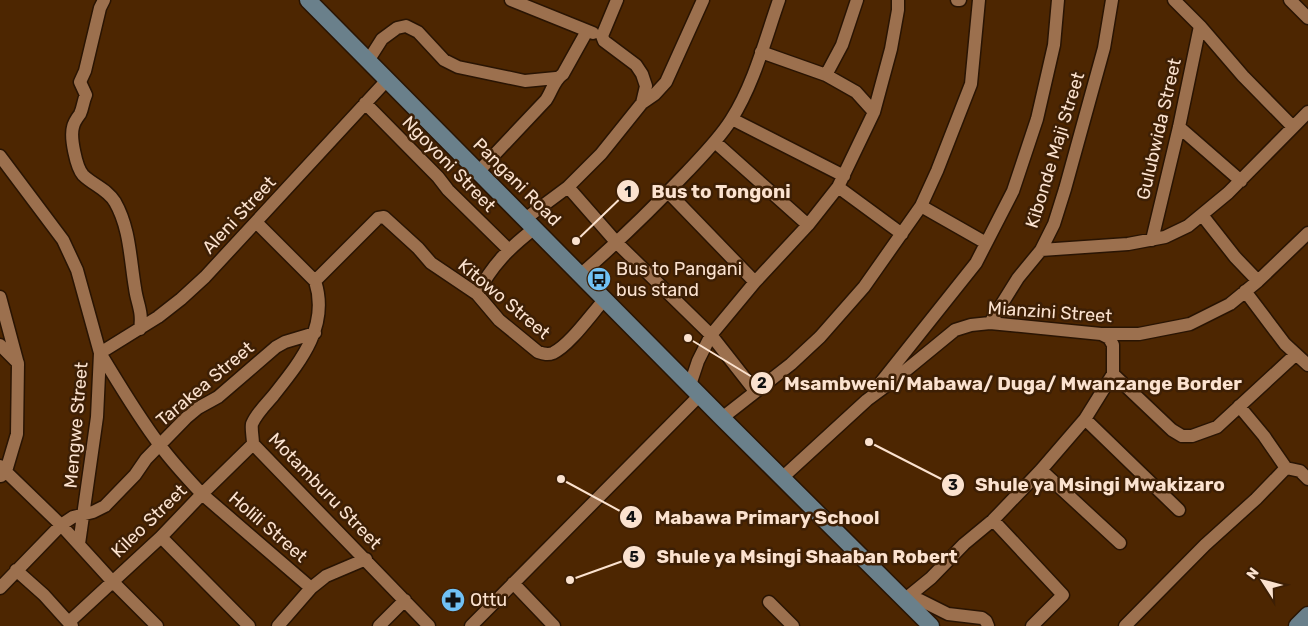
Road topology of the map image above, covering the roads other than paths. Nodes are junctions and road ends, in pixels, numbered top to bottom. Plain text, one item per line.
1 (104, 0) edge
2 (308, 0) edge
3 (511, 0) edge
4 (617, 0) edge
5 (703, 0) edge
6 (779, 0) edge
7 (858, 0) edge
8 (898, 0) edge
9 (979, 0) edge
10 (1058, 0) edge
11 (1112, 0) edge
12 (1174, 0) edge
13 (1290, 0) edge
14 (1308, 18) edge
15 (1200, 26) junction
16 (587, 31) junction
17 (602, 36) junction
18 (761, 52) junction
19 (368, 61) junction
20 (826, 75) junction
21 (556, 78) junction
22 (387, 80) junction
23 (642, 103) junction
24 (365, 104) junction
25 (874, 112) junction
26 (1308, 112) edge
27 (732, 119) junction
28 (1179, 127) junction
29 (1293, 127) junction
30 (715, 142) junction
31 (0, 156) edge
32 (4, 170) edge
33 (478, 172) junction
34 (1241, 181) junction
35 (841, 182) junction
36 (568, 187) junction
37 (668, 192) junction
38 (921, 206) junction
39 (1202, 214) junction
40 (256, 222) junction
41 (530, 224) junction
42 (808, 225) junction
43 (902, 234) junction
44 (1308, 234) edge
45 (1152, 240) junction
46 (616, 243) junction
47 (986, 243) junction
48 (508, 249) junction
49 (1041, 250) junction
50 (580, 275) junction
51 (1258, 280) junction
52 (316, 282) junction
53 (755, 282) junction
54 (1246, 291) junction
55 (476, 294) junction
56 (0, 297) edge
57 (605, 299) junction
58 (990, 323) junction
59 (140, 329) junction
60 (314, 333) junction
61 (1101, 334) junction
62 (711, 335) junction
63 (0, 345) edge
64 (100, 353) junction
65 (1295, 355) junction
66 (18, 364) junction
67 (1308, 365) edge
68 (1113, 374) junction
69 (695, 390) junction
70 (755, 391) junction
71 (867, 400) junction
72 (1239, 406) junction
73 (722, 418) junction
74 (1085, 418) junction
75 (253, 444) junction
76 (159, 445) junction
77 (1286, 468) junction
78 (1042, 470) junction
79 (2, 471) edge
80 (783, 477) junction
81 (1308, 479) edge
82 (202, 494) junction
83 (1178, 510) dead end
84 (84, 515) junction
85 (993, 520) junction
86 (61, 525) junction
87 (162, 537) junction
88 (1120, 543) dead end
89 (80, 544) junction
90 (366, 559) junction
91 (16, 570) junction
92 (112, 581) junction
93 (513, 584) junction
94 (0, 588) edge
95 (311, 588) junction
96 (405, 600) junction
97 (904, 600) junction
98 (770, 602) dead end
99 (1308, 615) edge
100 (70, 624) edge
101 (157, 626) edge
102 (249, 626) edge
103 (278, 626) edge
104 (379, 626) edge
105 (429, 626) edge
106 (471, 626) edge
107 (554, 626) edge
108 (793, 626) edge
109 (931, 626) edge
110 (988, 626) edge
111 (1032, 626) edge
112 (1124, 626) edge
113 (1297, 626) edge

1 - 59 street
2 - 19 main road, Pangani Road
3 - 16 street
4 - 17 street
5 - 23 street
6 - 18 street
7 - 20 street
8 - 25 street
9 - 38 street
10 - 47 street
11 - 49 street, Kibonde Maji Street
12 - 15 street
13 - 14 street
15 - 28 street, Gulubwida Street
15 - 29 street
16 - 17 street
16 - 21 street
17 - 23 street
18 - 20 street
18 - 27 street
19 - 21 street
19 - 22 main road, Pangani Road
20 - 25 street
21 - 33 street
22 - 24 street, Aleni Street
22 - 33 main road, Pangani Road
23 - 36 street
24 - 40 street, Aleni Street
24 - 48 street, Ngoyoni Street
25 - 35 street
26 - 29 street
27 - 30 street
27 - 35 street
28 - 34 street
28 - 45 street, Gulubwida Street
29 - 34 street
30 - 37 street
30 - 42 street
31 - 32 street, Mengwe Street
32 - 64 street, Mengwe Street
33 - 41 main road, Pangani Road
34 - 39 street
35 - 42 street
35 - 43 street
36 - 41 street
36 - 46 street
37 - 46 street
37 - 53 street
38 - 43 street
38 - 47 street
39 - 45 street
39 - 51 street
40 - 52 street
40 - 59 street, Aleni Street
41 - 48 street
41 - 50 main road, Pangani Road
42 - 53 street
43 - 70 street
44 - 51 street, Mianzini Street
45 - 49 street
46 - 50 street
46 - 62 street
47 - 71 street
48 - 55 street
49 - 58 street, Kibonde Maji Street
50 - 57 main road, Pangani Road
51 - 54 street, Mianzini Street
52 - 55 street, Kitowo Street
52 - 60 street, Motamburu Street
53 - 62 street
54 - 61 street, Mianzini Street
54 - 65 street
55 - 57 street, Kitowo Street
56 - 66 street
57 - 69 main road, Pangani Road
58 - 61 street, Mianzini Street
58 - 71 street, Mianzini Street
59 - 64 street, Aleni Street
60 - 75 street, Motamburu Street
60 - 76 street, Tarakea Street
61 - 68 street
62 - 69 street
62 - 70 street
63 - 66 street
64 - 76 street, Holili Street
64 - 84 street, Mengwe Street
65 - 67 street
65 - 72 street
66 - 79 street
68 - 72 street
68 - 74 street
69 - 73 main road, Pangani Road
69 - 93 street
70 - 73 street
71 - 80 street, Mianzini Street
72 - 77 street
73 - 80 main road, Pangani Road
74 - 78 street
74 - 83 street
75 - 82 street, Kileo Street
75 - 90 street, Motamburu Street
76 - 82 street, Holili Street
76 - 84 street, Tarakea Street
77 - 81 street
77 - 112 street
78 - 85 street
78 - 88 street
79 - 86 street
80 - 97 main road, Pangani Road
82 - 87 street, Kileo Street
82 - 95 street, Holili Street
84 - 86 street, Tarakea Street
84 - 89 street, Mengwe Street
85 - 97 street
85 - 111 street
86 - 89 street
86 - 91 street
87 - 92 street, Kileo Street
87 - 102 street
89 - 92 street
90 - 95 street
90 - 96 street, Motamburu Street
91 - 94 street
91 - 100 street
92 - 100 street, Kileo Street
92 - 101 street
93 - 106 street
93 - 107 street
95 - 103 street
96 - 104 street
96 - 105 street, Motamburu Street
97 - 109 main road, Pangani Road
97 - 110 street
98 - 108 street
99 - 113 main road

